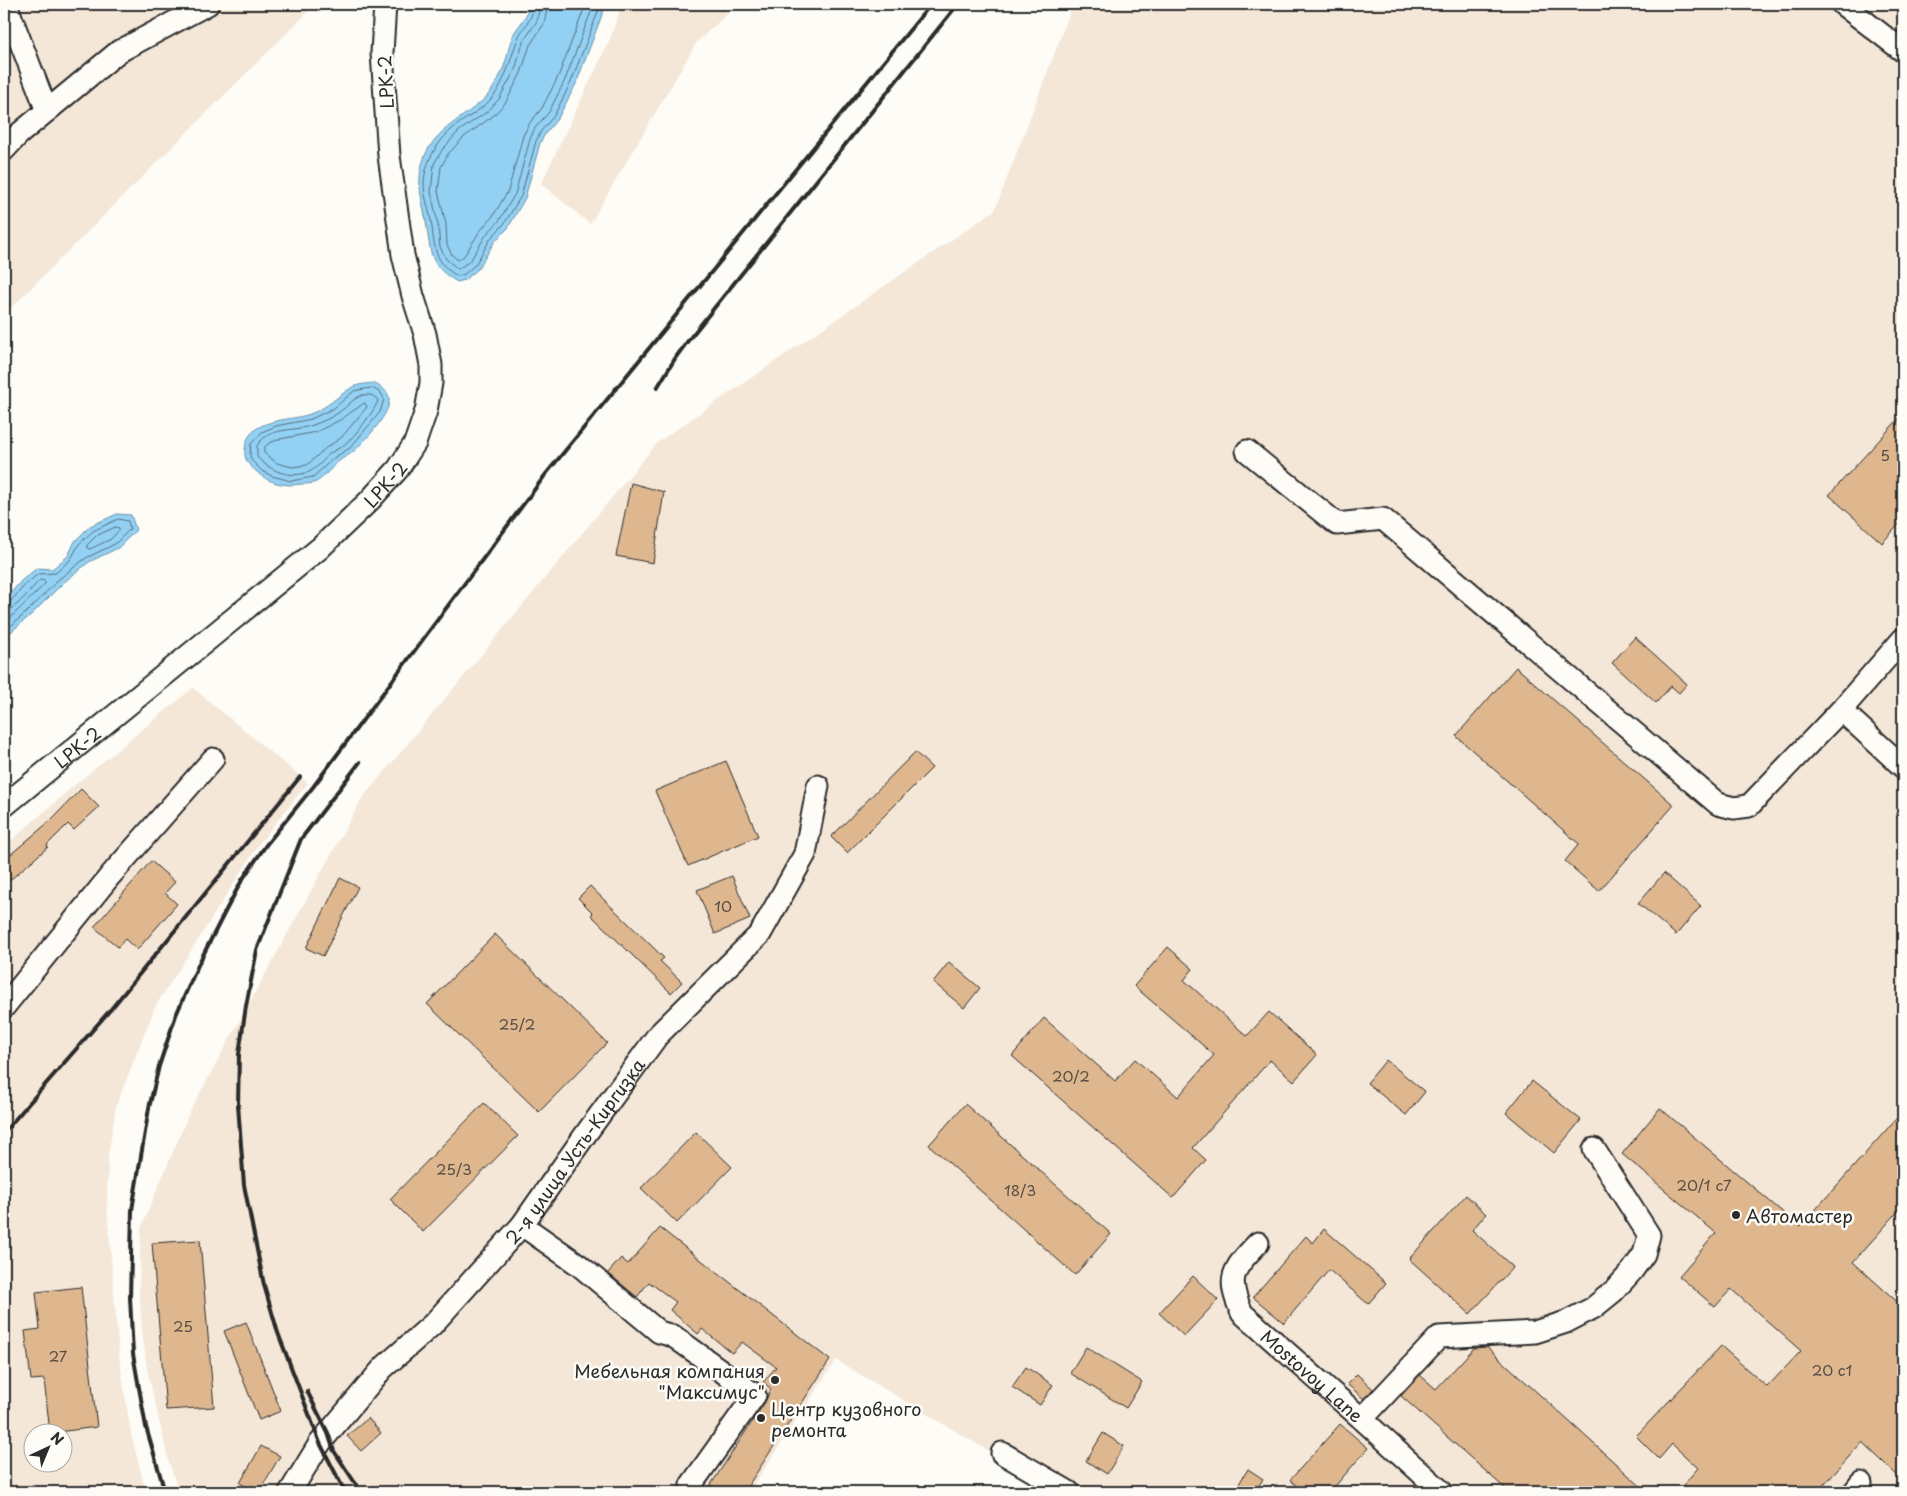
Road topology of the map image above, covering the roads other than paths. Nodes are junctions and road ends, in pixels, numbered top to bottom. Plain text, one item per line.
1 (6, 4) edge
2 (208, 4) edge
3 (385, 4) edge
4 (1842, 4) edge
5 (1903, 51) edge
6 (46, 111) junction
7 (4, 150) edge
8 (1247, 451) dead end
9 (1903, 639) edge
10 (1841, 710) junction
11 (213, 759) dead end
12 (1903, 767) edge
13 (818, 786) dead end
14 (4, 806) edge
15 (4, 1007) edge
16 (1594, 1149) dead end
17 (522, 1226) junction
18 (1258, 1243) dead end
19 (1362, 1419) junction
20 (1002, 1453) dead end
21 (691, 1484) dead end
22 (290, 1492) edge
23 (1069, 1492) edge
24 (1442, 1492) edge

1 - 6 street
2 - 6 street
3 - 14 street, LPK-2
4 - 5 street
6 - 7 street
8 - 10 street
9 - 10 street
10 - 12 street
11 - 15 street
13 - 17 street, 2-я улица Усть-Киргизка
16 - 19 street
17 - 21 street
17 - 22 street, 2-я улица Усть-Киргизка
18 - 19 street, Mostovoy Lane
19 - 24 street, Mostovoy Lane
20 - 23 street

